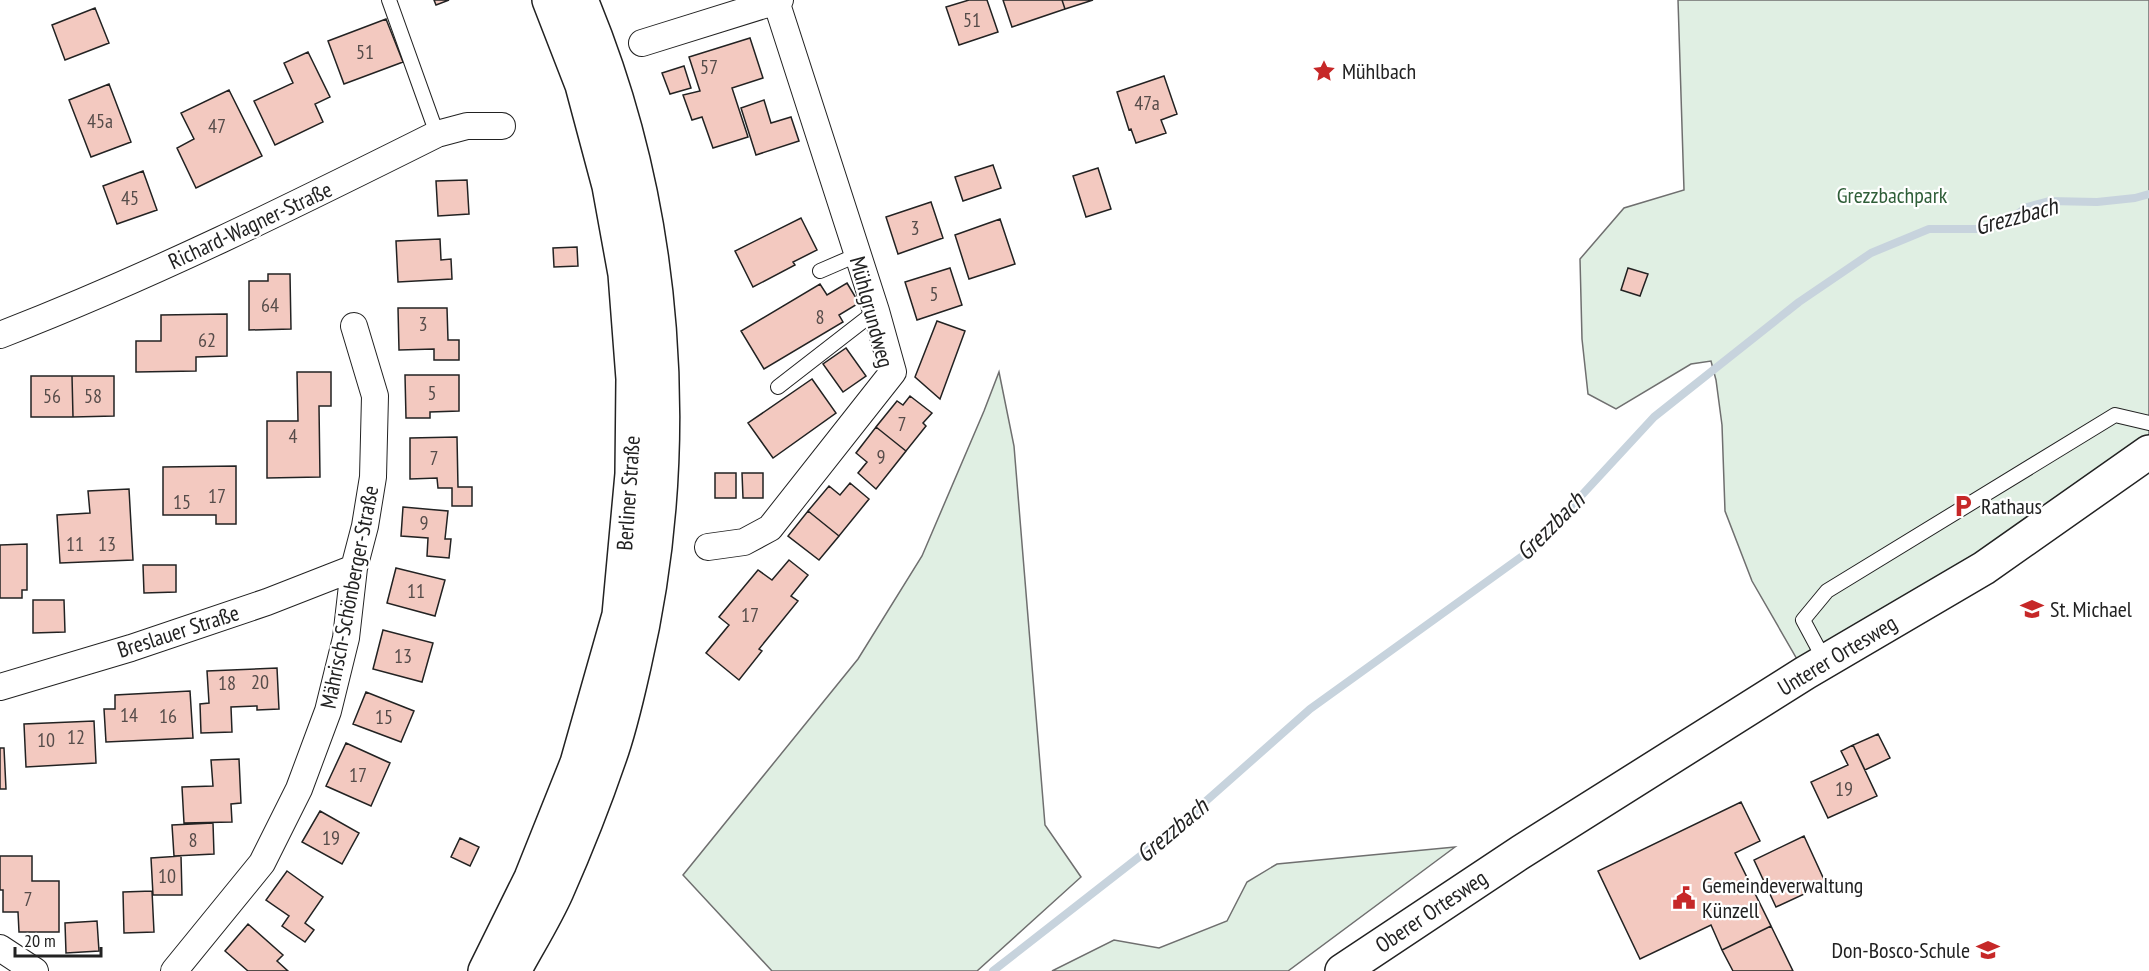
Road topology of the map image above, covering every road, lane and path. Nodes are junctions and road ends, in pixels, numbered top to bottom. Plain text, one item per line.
1 (389, 0) edge
2 (549, 0) edge
3 (581, 0) edge
4 (778, 1) edge
5 (642, 43) dead end
6 (502, 126) dead end
7 (437, 134) junction
8 (857, 255) junction
9 (820, 271) dead end
10 (876, 311) junction
11 (354, 326) dead end
12 (0, 335) edge
13 (778, 387) dead end
14 (2149, 423) edge
15 (2149, 452) edge
16 (708, 547) dead end
17 (354, 568) junction
18 (1824, 662) junction
19 (0, 687) edge
20 (1521, 852) joint
21 (0, 948) edge
22 (35, 971) edge
23 (174, 971) edge
24 (485, 971) edge
25 (514, 971) edge
26 (1342, 971) edge

1 - 7 lane
2 - 24 main road, Berliner Straße
3 - 25 main road, Berliner Straße
4 - 5 street
4 - 8 street, Mühlgrundweg
6 - 7 street, Richard-Wagner-Straße
7 - 12 street, Richard-Wagner-Straße
8 - 9 lane
8 - 10 street, Mühlgrundweg
10 - 13 lane
10 - 16 street, Mühlgrundweg
11 - 17 street, Mährisch-Schönberger-Straße
14 - 18 lane
15 - 18 main road, Unterer Ortesweg
17 - 19 street, Breslauer Straße
17 - 23 street, Mährisch-Schönberger-Straße
18 - 20 main road, Unterer Ortesweg
20 - 26 main road, Oberer Ortesweg
21 - 22 street

